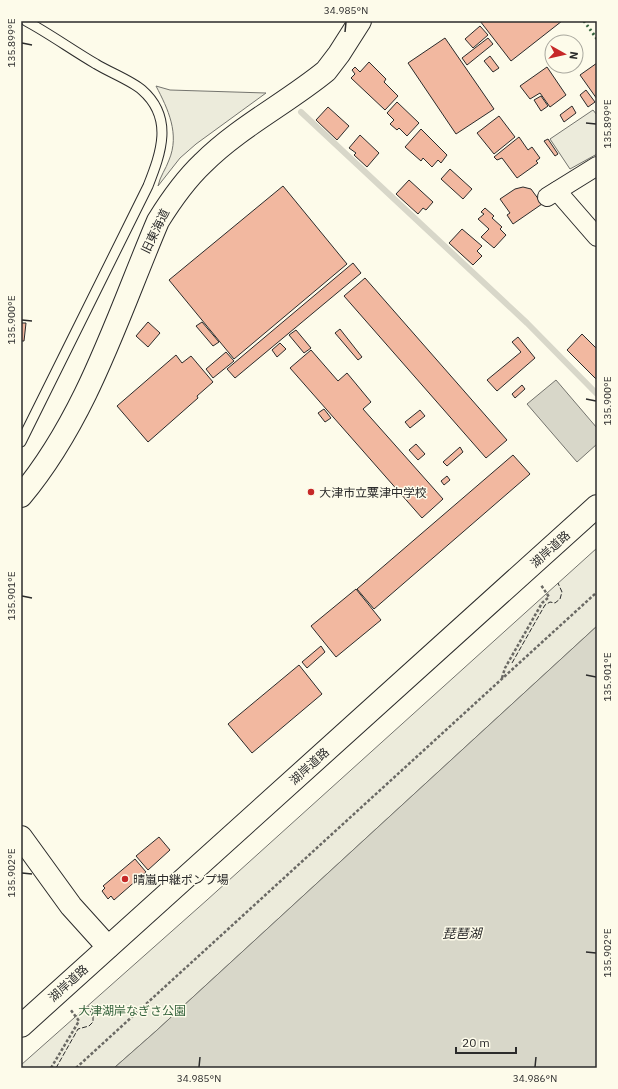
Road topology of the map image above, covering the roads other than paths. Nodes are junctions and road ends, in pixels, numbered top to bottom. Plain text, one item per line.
1 (26, 21) edge
2 (360, 21) edge
3 (597, 166) edge
4 (597, 237) edge
5 (21, 442) edge
6 (21, 496) edge
7 (597, 506) edge
8 (21, 837) edge
9 (108, 947) junction
10 (21, 1026) edge

1 - 5 lane
2 - 6 main road, 旧東海道
3 - 4 street
7 - 9 main road, 湖岸道路
8 - 9 main road
9 - 10 main road, 湖岸道路

